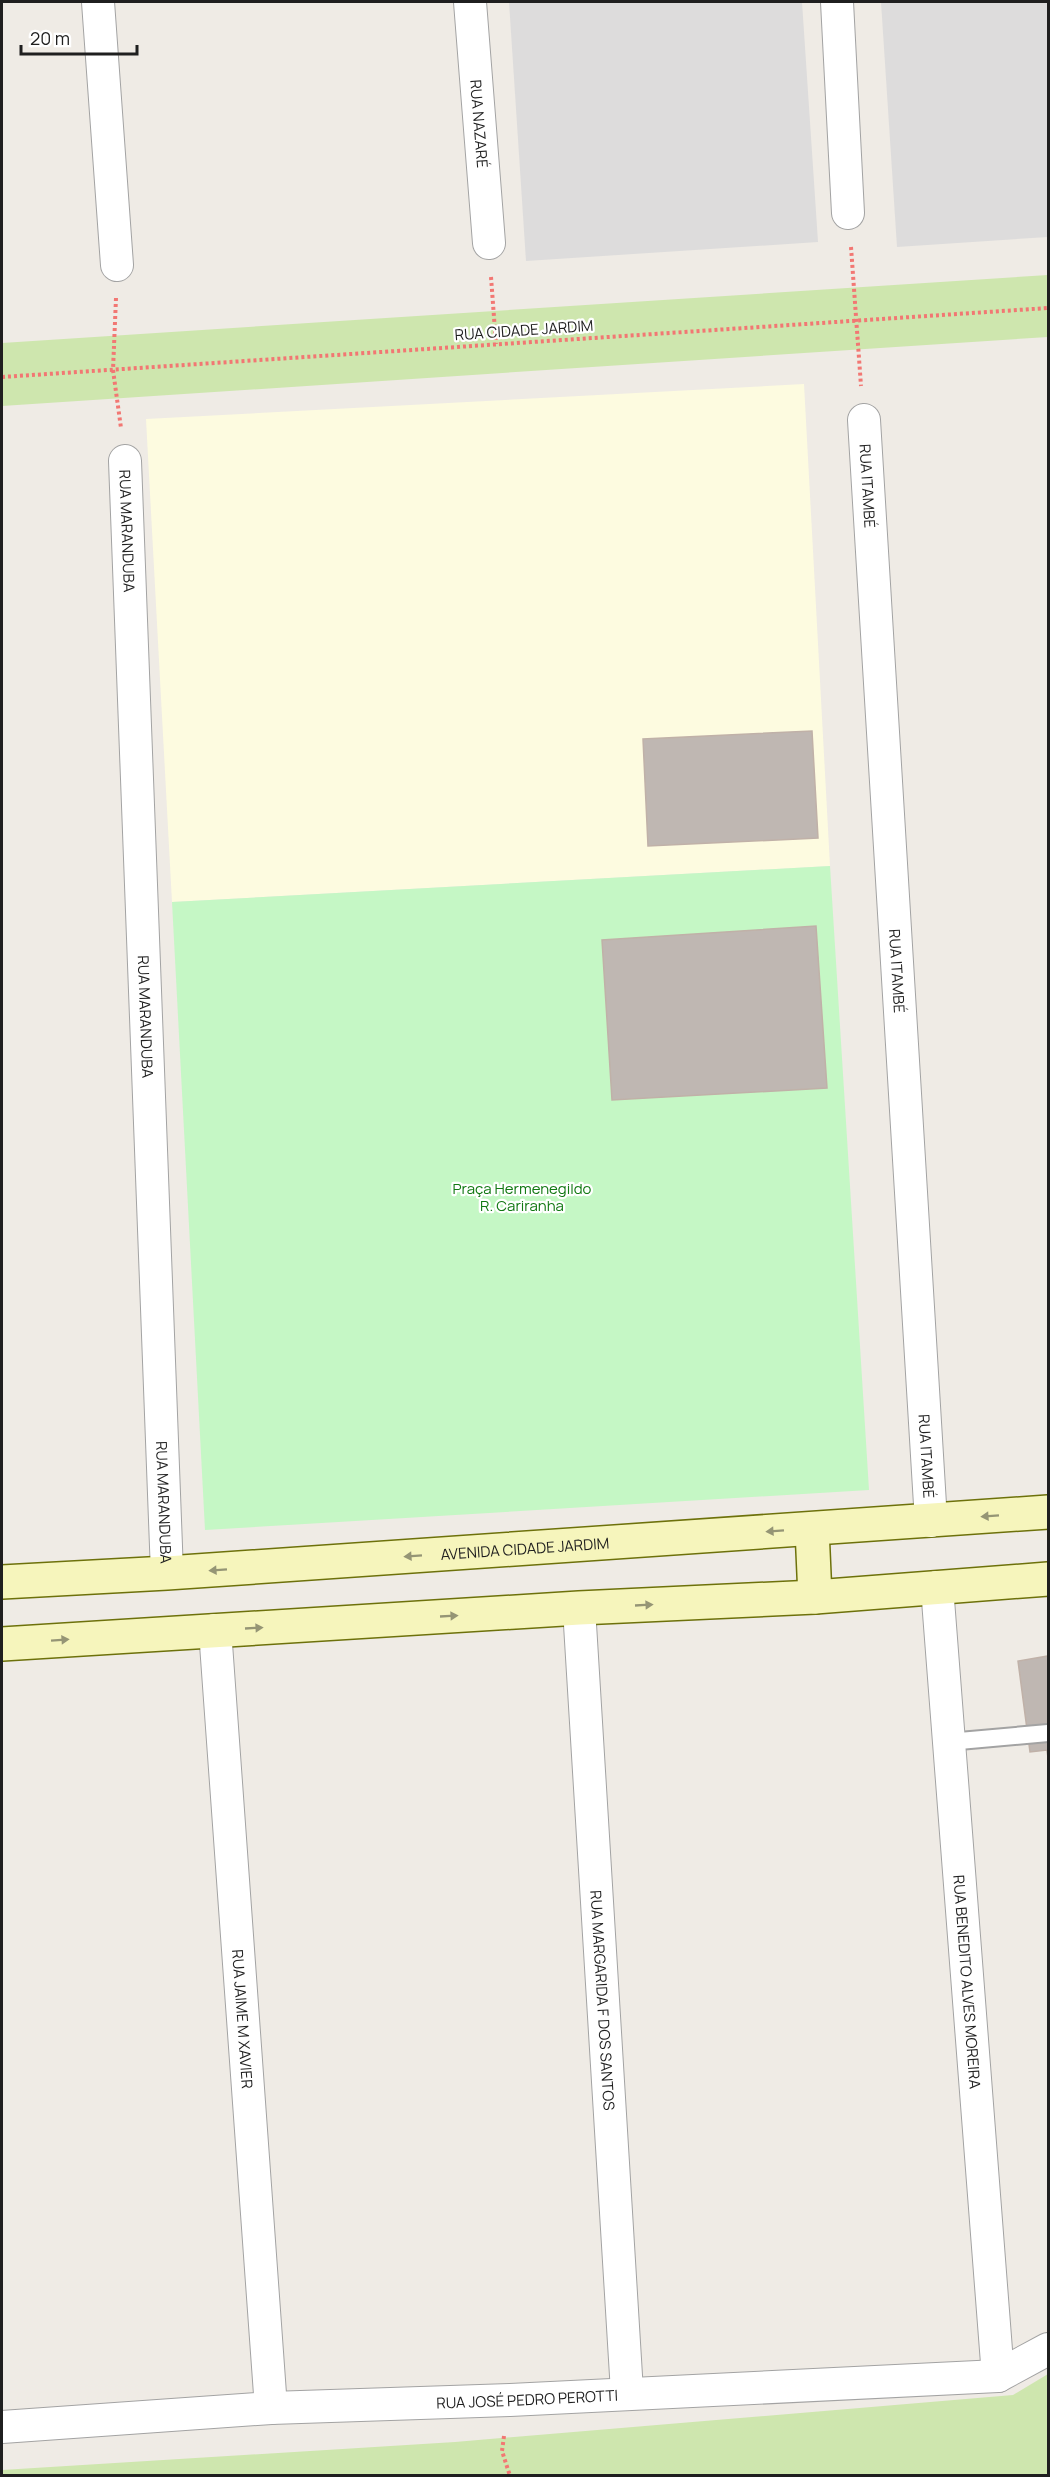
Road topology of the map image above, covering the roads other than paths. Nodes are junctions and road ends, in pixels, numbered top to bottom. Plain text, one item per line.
1 (98, 2) edge
2 (470, 2) edge
3 (837, 2) edge
4 (848, 213) road end
5 (489, 243) road end
6 (117, 265) road end
7 (864, 420) road end
8 (125, 461) road end
9 (1048, 1512) edge
10 (931, 1521) junction
11 (812, 1529) junction
12 (167, 1573) junction
13 (1048, 1579) edge
14 (2, 1582) edge
15 (937, 1587) junction
16 (815, 1597) junction
17 (579, 1608) junction
18 (215, 1630) junction
19 (2, 1644) edge
20 (1048, 1733) edge
21 (948, 1742) junction
22 (1048, 2349) edge
23 (998, 2376) junction
24 (627, 2392) junction
25 (271, 2408) junction
26 (2, 2427) edge

1 - 6 street
2 - 5 street, RUA NAZARÉ
3 - 4 street
7 - 10 street, RUA ITAMBÉ
8 - 12 street, RUA MARANDUBA
9 -> 10 main road, AVENIDA CIDADE JARDIM
10 - 11 main road, AVENIDA CIDADE JARDIM
11 -> 12 main road, AVENIDA CIDADE JARDIM
11 - 16 main road
12 - 14 main road, AVENIDA CIDADE JARDIM
13 - 15 main road
15 - 16 main road
15 - 21 street, RUA BENEDITO ALVES MOREIRA
17 -> 16 main road
18 -> 17 main road
17 - 24 street, RUA MARGARIDA F DOS SANTOS
19 -> 18 main road
18 - 25 street, RUA JAIME M XAVIER
20 - 21 lane
21 - 23 street, RUA BENEDITO ALVES MOREIRA
22 - 23 street, RUA JOSÉ PEDRO PEROTTI
23 - 24 street, RUA JOSÉ PEDRO PEROTTI
24 - 25 street, RUA JOSÉ PEDRO PEROTTI
25 - 26 street, RUA JOSÉ PEDRO PEROTTI

